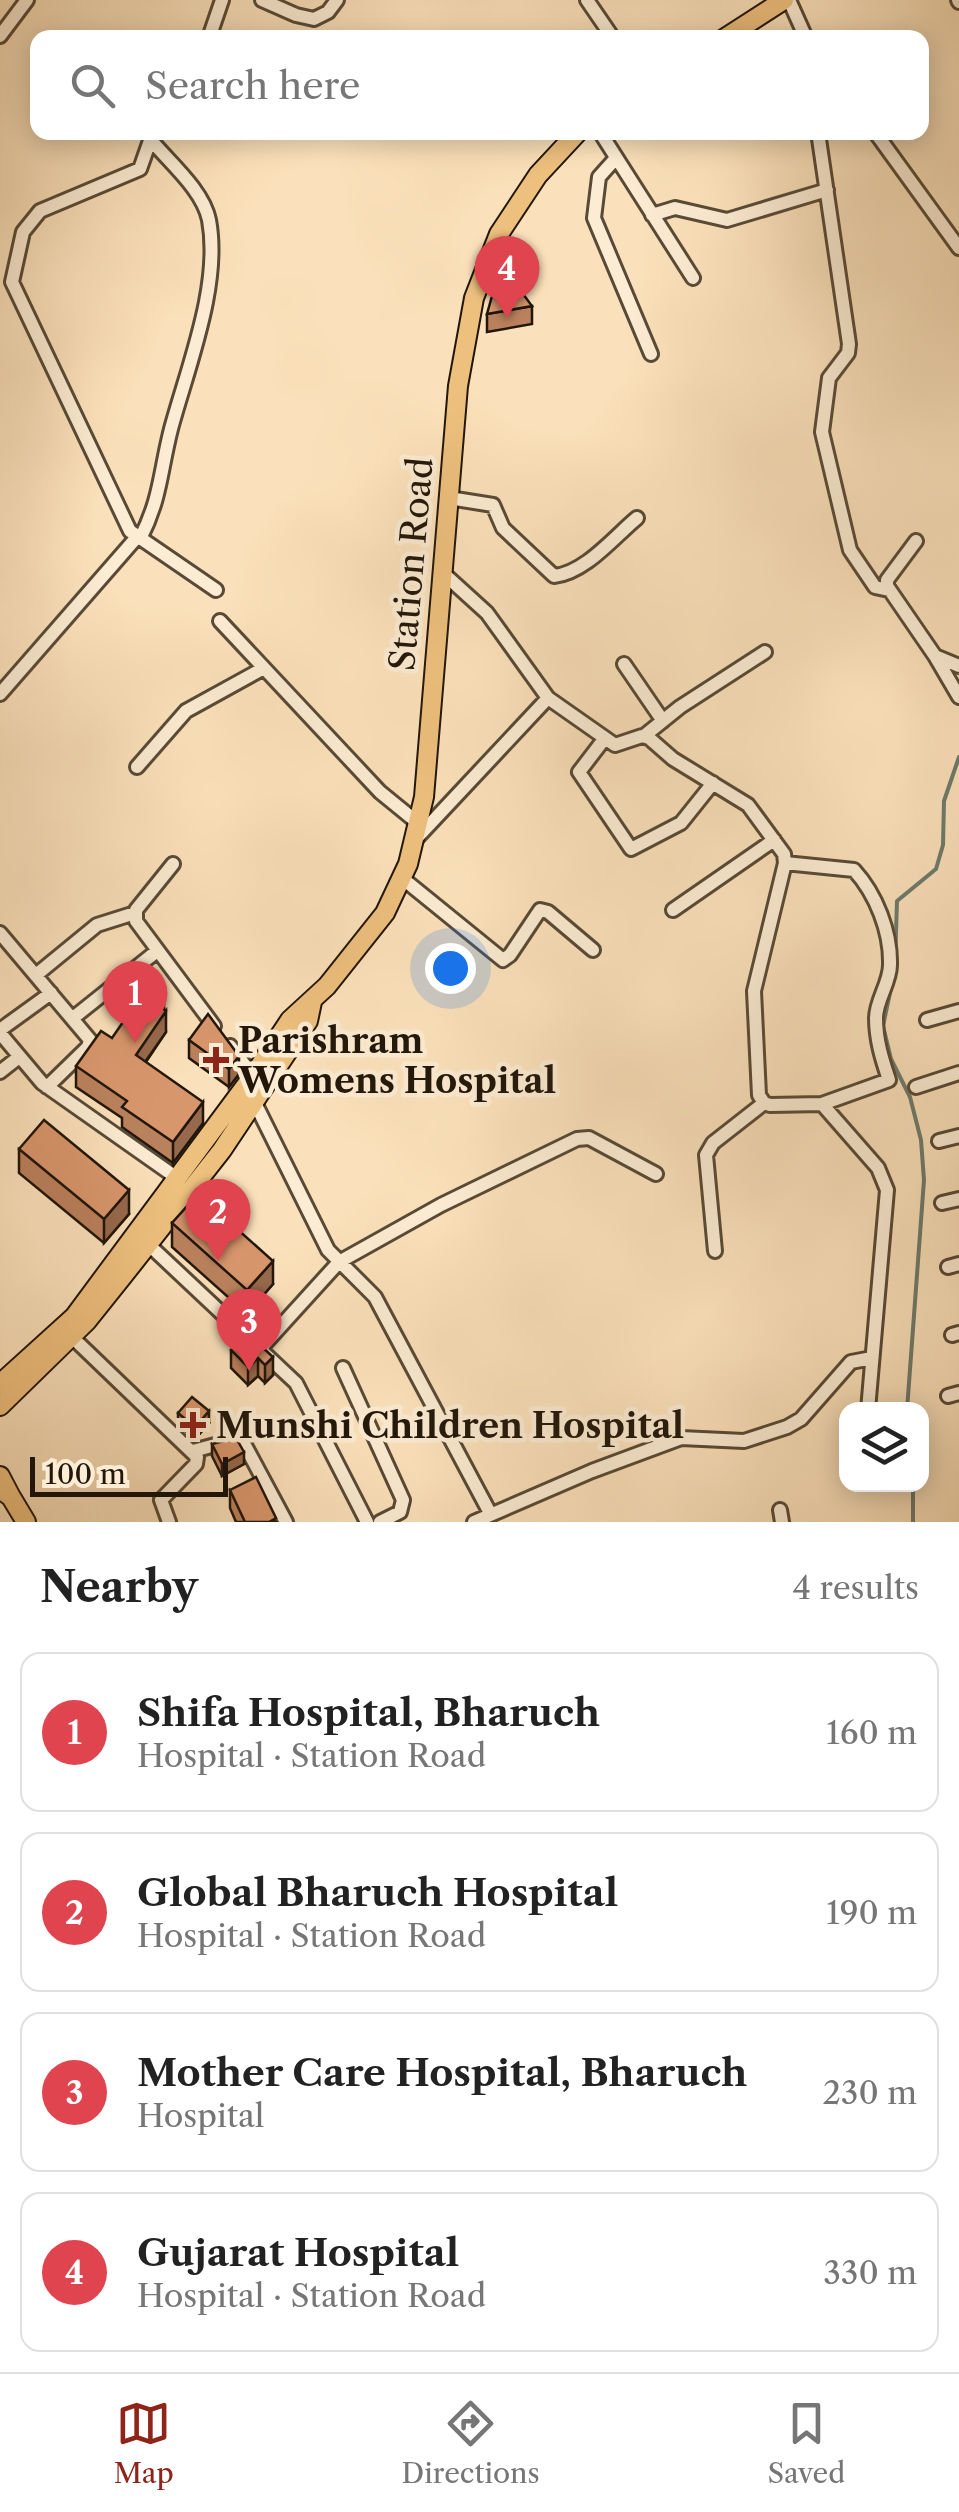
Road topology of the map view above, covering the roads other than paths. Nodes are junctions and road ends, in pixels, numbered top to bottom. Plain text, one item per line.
1 (27, 0) edge
2 (222, 0) edge
3 (262, 0) edge
4 (337, 0) edge
5 (587, 0) edge
6 (786, 0) edge
7 (213, 30) edge
8 (607, 30) edge
9 (737, 30) edge
10 (802, 30) edge
11 (0, 36) edge
12 (151, 140) edge
13 (155, 140) edge
14 (571, 140) edge
15 (605, 140) edge
16 (819, 140) edge
17 (881, 140) edge
18 (616, 158) junction
19 (827, 190) junction
20 (652, 214) junction
21 (959, 248) edge
22 (693, 278) dead end
23 (650, 354) dead end
24 (449, 498) junction
25 (637, 518) dead end
26 (142, 540) junction
27 (916, 541) dead end
28 (442, 573) junction
29 (216, 590) dead end
30 (889, 590) junction
31 (220, 621) dead end
32 (765, 652) dead end
33 (935, 656) junction
34 (624, 664) dead end
35 (959, 666) edge
36 (264, 668) junction
37 (0, 694) edge
38 (959, 697) edge
39 (548, 698) junction
40 (664, 721) junction
41 (644, 736) junction
42 (605, 738) junction
43 (137, 767) dead end
44 (713, 783) junction
45 (418, 822) junction
46 (774, 840) junction
47 (414, 842) junction
48 (785, 863) junction
49 (173, 864) dead end
50 (402, 878) junction
51 (673, 910) dead end
52 (135, 914) junction
53 (2, 940) edge
54 (593, 950) dead end
55 (157, 951) junction
56 (36, 975) junction
57 (51, 993) junction
58 (312, 1002) junction
59 (959, 1011) edge
60 (73, 1018) junction
61 (926, 1020) dead end
62 (0, 1031) edge
63 (19, 1057) junction
64 (0, 1072) edge
65 (959, 1073) edge
66 (252, 1076) junction
67 (46, 1087) junction
68 (916, 1087) dead end
69 (247, 1097) junction
70 (764, 1103) junction
71 (822, 1104) junction
72 (959, 1136) edge
73 (939, 1141) dead end
74 (656, 1174) dead end
75 (177, 1178) junction
76 (959, 1199) edge
77 (942, 1204) dead end
78 (148, 1244) junction
79 (715, 1251) dead end
80 (339, 1262) junction
81 (72, 1336) junction
82 (260, 1349) junction
83 (872, 1358) junction
84 (342, 1368) dead end
85 (0, 1384) edge
86 (869, 1402) edge
87 (0, 1406) edge
88 (193, 1451) junction
89 (0, 1476) edge
90 (5, 1493) edge
91 (490, 1513) junction
92 (26, 1522) edge
93 (169, 1522) edge
94 (286, 1522) edge
95 (367, 1522) edge
96 (380, 1522) edge
97 (474, 1522) edge

1 - 11 street
2 - 7 street
3 - 4 street
5 - 8 street
6 - 9 main road
6 - 10 street
12 - 26 street
13 - 26 street
14 - 24 main road, Station Road
15 - 18 street
16 - 19 street
17 - 21 street
18 - 20 street
18 - 23 street
19 - 20 street
19 - 30 street
20 - 22 street
24 - 25 street
24 - 28 main road, Station Road
26 - 29 street
26 - 37 street
27 - 30 street
28 - 39 street
28 - 45 main road, Station Road
30 - 33 street
31 - 36 street
32 - 40 street
33 - 35 street
33 - 38 street
34 - 40 street
36 - 43 street
36 - 45 street
39 - 42 street
39 - 47 street
40 - 41 street
41 - 42 street
41 - 44 street
42 - 44 street
44 - 46 street
45 - 47 main road, Station Road
46 - 48 street
46 - 51 street
47 - 50 main road, Station Road
48 - 70 street
48 - 71 street
49 - 52 street
50 - 54 street
50 - 58 main road, Station Road
52 - 55 street
52 - 56 street
53 - 56 street
55 - 60 street
55 - 66 street
56 - 57 street
57 - 60 street
57 - 62 street
58 - 66 main road, Station Road
58 - 69 main road, Station Road
59 - 61 street
60 - 67 street
62 - 63 street
63 - 64 street
63 - 67 street
65 - 68 street
66 - 69 main road, Station Road
67 - 75 street
69 - 75 main road, Station Road
69 - 78 main road, Station Road
69 - 80 street
70 - 71 street
70 - 79 street
71 - 83 street
72 - 73 street
74 - 80 street
75 - 85 main road, Station Road
76 - 77 street
78 - 81 main road, Station Road
78 - 82 street
80 - 82 street
80 - 91 street
81 - 87 main road, Station Road
81 - 88 street
82 - 95 street
83 - 86 street
83 - 91 street
84 - 96 street
88 - 93 street
88 - 94 street
89 - 90 main road
90 - 92 main road
91 - 97 street

